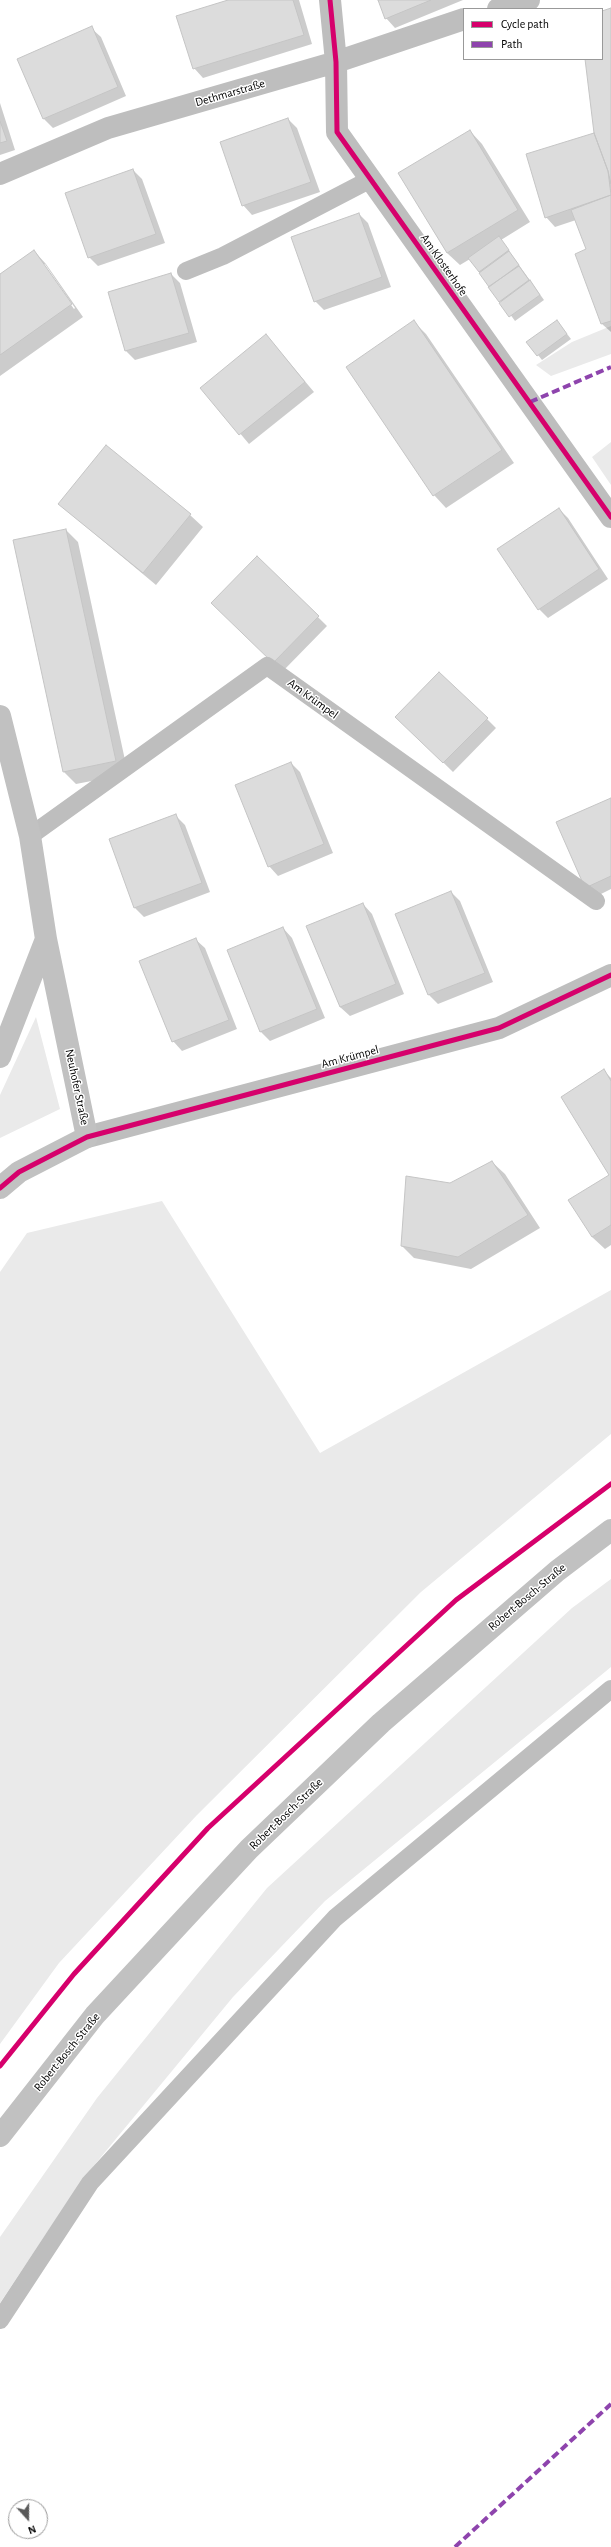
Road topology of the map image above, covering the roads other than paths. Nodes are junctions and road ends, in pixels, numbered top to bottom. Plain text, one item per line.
1 (330, 0) edge
2 (529, 0) edge
3 (501, 8) edge
4 (463, 19) edge
5 (336, 62) junction
6 (0, 174) edge
7 (371, 179) junction
8 (186, 271) dead end
9 (611, 517) edge
10 (0, 716) edge
11 (30, 836) junction
12 (596, 901) dead end
13 (46, 939) junction
14 (611, 975) edge
15 (0, 1057) edge
16 (87, 1137) junction
17 (0, 1188) edge
18 (611, 1530) edge
19 (611, 1689) edge
20 (0, 2136) edge
21 (0, 2320) edge

1 - 5 street, Am Klosterhofe
2 - 3 street
4 - 5 street, Dethmarstraße
5 - 6 street, Dethmarstraße
5 - 7 street, Am Klosterhofe
7 - 8 lane
7 - 9 street, Am Klosterhofe
10 - 11 main road, Neuhofer Straße
11 - 12 lane, Am Krümpel
11 - 13 main road, Neuhofer Straße
13 - 15 main road
13 - 16 main road, Neuhofer Straße
14 - 16 street, Am Krümpel
16 - 17 main road, Neuhofer Straße
18 - 20 main road, Robert-Bosch-Straße
19 - 21 lane

